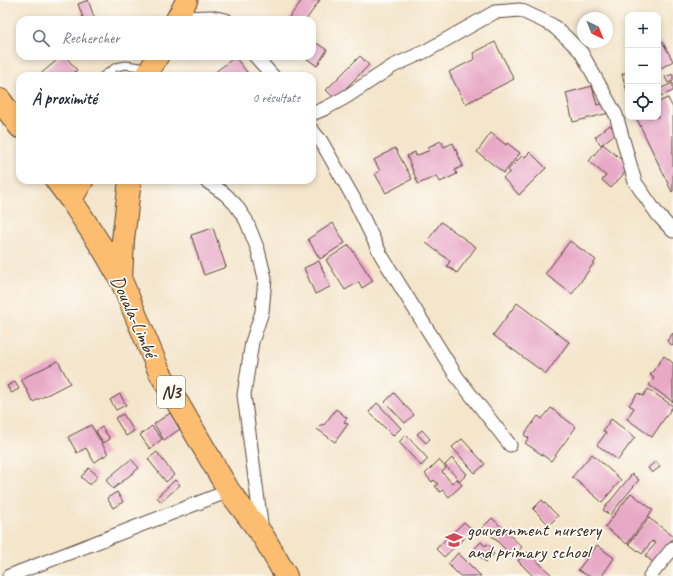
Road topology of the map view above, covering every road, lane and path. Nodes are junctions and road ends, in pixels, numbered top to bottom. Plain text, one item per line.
1 (180, 13) edge
2 (204, 16) edge
3 (259, 60) edge
4 (152, 67) edge
5 (109, 72) edge
6 (269, 72) edge
7 (316, 112) edge
8 (316, 134) edge
9 (59, 184) edge
10 (81, 184) edge
11 (130, 184) edge
12 (211, 184) edge
13 (71, 200) junction
14 (673, 231) edge
15 (121, 280) junction
16 (510, 444) dead end
17 (229, 491) junction
18 (263, 536) junction
19 (673, 548) edge
20 (9, 576) edge
21 (286, 576) edge
22 (650, 576) edge

1 - 2 street
3 - 6 street
4 - 5 lane
7 - 14 street
8 - 16 street
9 - 13 highway, Douala-Limbé
10 - 13 main road
11 - 15 highway
12 - 18 street
13 - 15 highway, Douala-Limbé / N3
15 - 17 highway, Douala-Limbé / N3
17 - 18 highway, Douala-Limbé / N3
17 - 20 street
18 - 21 highway, Douala-Limbé / N3
19 - 22 street

